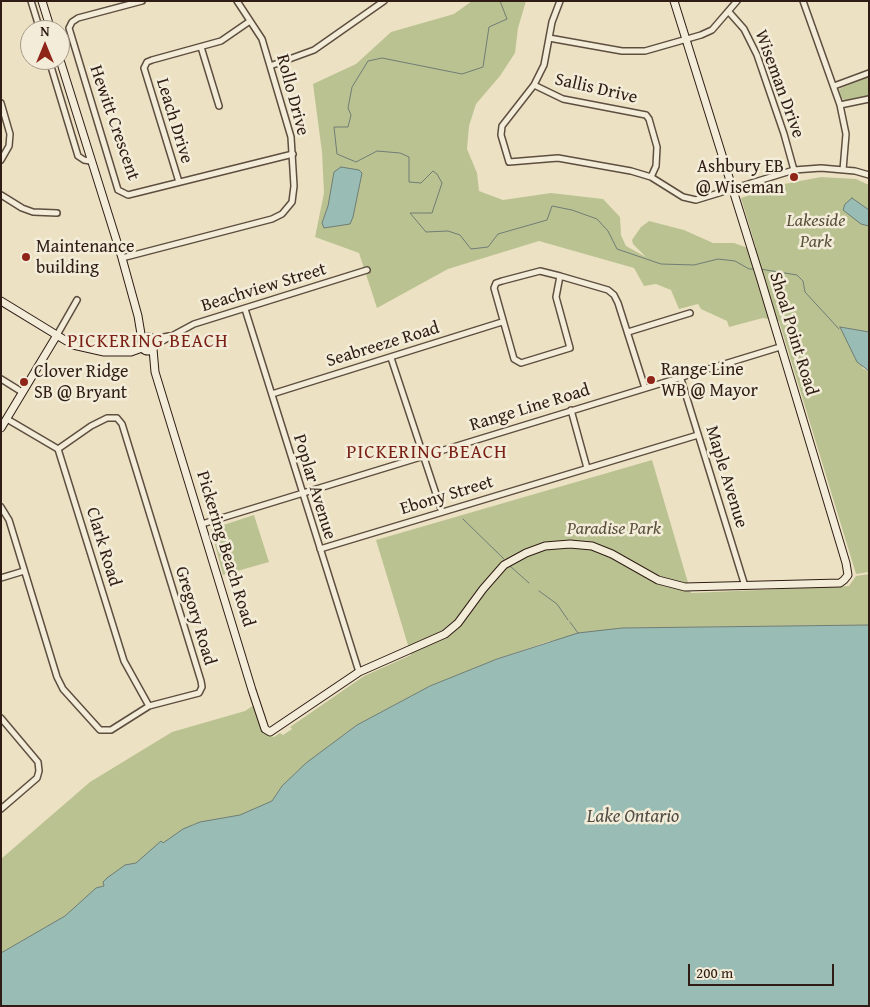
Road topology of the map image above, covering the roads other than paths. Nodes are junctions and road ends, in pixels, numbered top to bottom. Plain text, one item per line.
1 (31, 1) edge
2 (42, 1) edge
3 (142, 1) edge
4 (237, 1) edge
5 (384, 1) edge
6 (560, 1) edge
7 (674, 1) edge
8 (737, 1) edge
9 (803, 1) edge
10 (729, 12) junction
11 (37, 20) edge
12 (48, 20) edge
13 (250, 21) junction
14 (549, 38) junction
15 (686, 40) junction
16 (201, 47) junction
17 (270, 66) junction
18 (52, 70) edge
19 (63, 70) edge
20 (869, 74) edge
21 (534, 85) junction
22 (834, 86) junction
23 (869, 99) edge
24 (1, 104) edge
25 (840, 105) junction
26 (219, 106) dead end
27 (293, 154) junction
28 (1, 160) edge
29 (90, 161) junction
30 (794, 170) junction
31 (844, 170) junction
32 (869, 175) edge
33 (650, 177) junction
34 (179, 182) junction
35 (732, 190) junction
36 (1, 195) edge
37 (58, 213) dead end
38 (122, 258) junction
39 (367, 270) dead end
40 (560, 276) junction
41 (77, 300) dead end
42 (1, 302) edge
43 (245, 309) junction
44 (690, 314) dead end
45 (502, 322) junction
46 (628, 332) junction
47 (57, 335) junction
48 (148, 344) junction
49 (780, 346) junction
50 (391, 358) junction
51 (680, 376) junction
52 (1, 379) edge
53 (645, 388) junction
54 (22, 392) junction
55 (272, 394) junction
56 (571, 410) junction
57 (7, 419) junction
58 (1, 428) edge
59 (698, 435) junction
60 (58, 449) junction
61 (423, 456) junction
62 (587, 468) junction
63 (302, 493) junction
64 (1, 507) edge
65 (442, 512) junction
66 (202, 524) junction
67 (320, 549) junction
68 (24, 571) junction
69 (1, 578) edge
70 (745, 586) junction
71 (359, 672) junction
72 (149, 706) junction
73 (1, 718) edge
74 (1, 809) edge

1 - 11 street
2 - 12 street
3 - 34 street, Hewitt Crescent
4 - 13 street, Rollo Drive
5 - 17 street
6 - 14 street
7 - 15 street, Shoal Point Road
8 - 10 street
9 - 22 street
10 - 15 street
10 - 30 street, Wiseman Drive
13 - 16 street, Leach Drive
13 - 17 street, Rollo Drive
14 - 15 street
14 - 21 street
15 - 35 street, Shoal Point Road
16 - 26 street
16 - 34 street, Leach Drive
17 - 27 street, Rollo Drive
18 - 29 street, Pickering Beach Road
19 - 29 street, Pickering Beach Road
20 - 22 street
21 - 33 street, Sallis Drive
21 - 33 street
22 - 25 street
23 - 25 street
24 - 28 street
25 - 31 street
27 - 34 street, Hewitt Crescent
27 - 38 street, Rollo Drive
29 - 38 street, Pickering Beach Road
30 - 31 street
30 - 35 street
31 - 32 street
33 - 35 street
35 - 49 street, Shoal Point Road
36 - 37 street
38 - 48 street, Pickering Beach Road
39 - 43 street, Beachview Street
40 - 45 street
40 - 45 street
40 - 46 street
41 - 47 street
42 - 47 street
43 - 48 street, Beachview Street
43 - 55 street, Poplar Avenue
44 - 46 street
45 - 50 street, Seabreeze Road
46 - 53 street
47 - 48 street
47 - 54 street
48 - 66 street, Pickering Beach Road
49 - 51 street, Range Line Road
49 - 70 street, Shoal Point Road
50 - 55 street, Seabreeze Road
50 - 61 street
51 - 53 street, Range Line Road
51 - 59 street, Maple Avenue
52 - 54 street
53 - 56 street, Range Line Road
54 - 57 street
55 - 63 street, Poplar Avenue
56 - 61 street, Range Line Road
56 - 62 street
57 - 58 street
57 - 60 street
59 - 62 street, Ebony Street
59 - 70 street, Maple Avenue
60 - 72 street, Clark Road
60 - 72 street, Gregory Road
61 - 63 street, Range Line Road
61 - 65 street
62 - 65 street, Ebony Street
63 - 66 street, Range Line Road
63 - 67 street, Poplar Avenue
64 - 68 street, Gregory Road
65 - 67 street, Ebony Street
66 - 71 street, Pickering Beach Road
67 - 71 street, Poplar Avenue
68 - 69 street
68 - 72 street, Gregory Road
70 - 71 street
73 - 74 street

